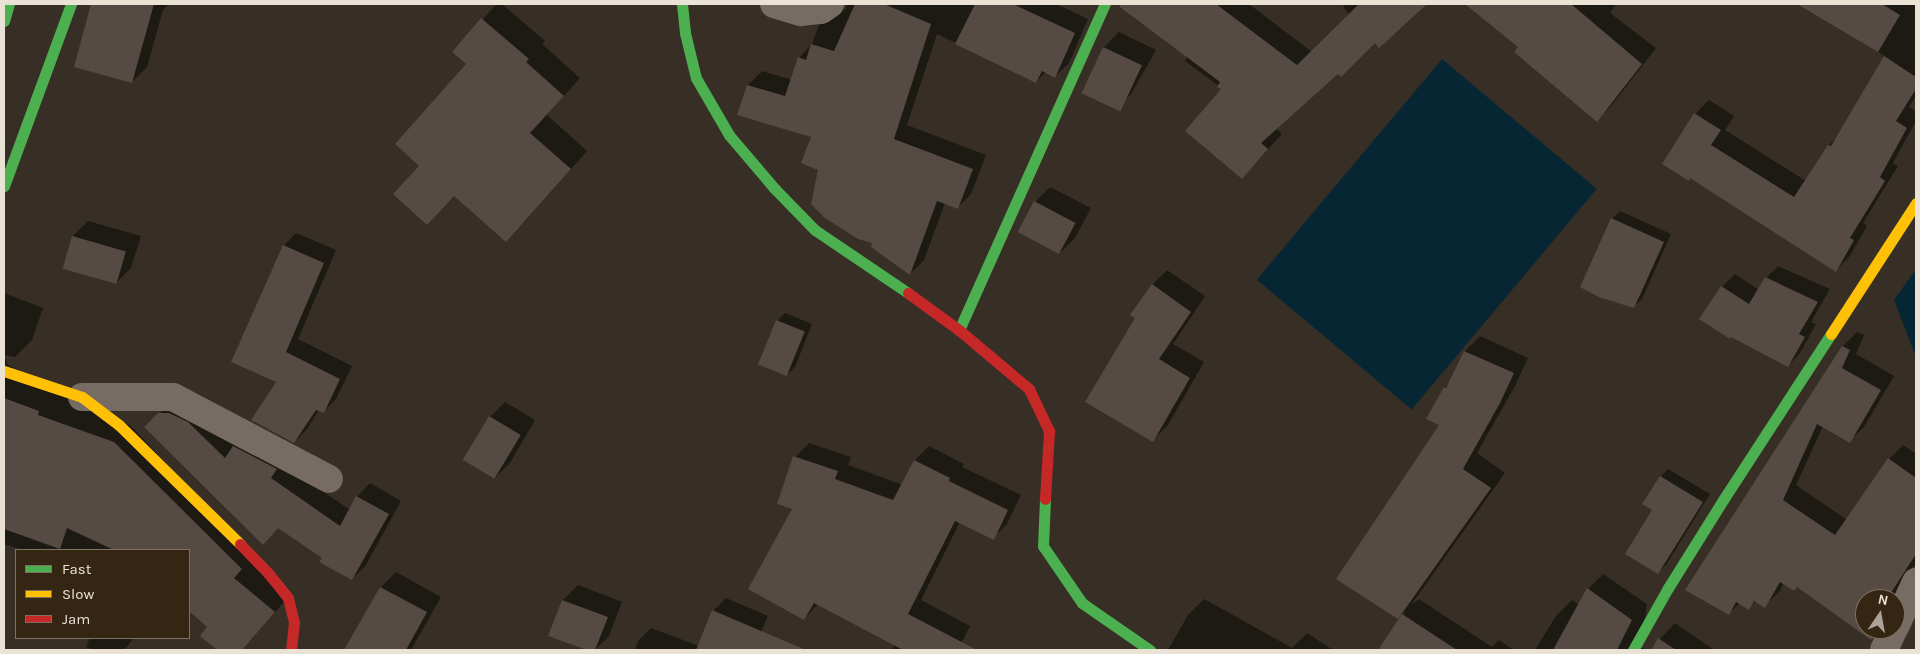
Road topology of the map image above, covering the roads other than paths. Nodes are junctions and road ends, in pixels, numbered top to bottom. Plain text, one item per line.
1 (10, 4) edge
2 (71, 4) edge
3 (682, 4) edge
4 (774, 4) edge
5 (830, 4) edge
6 (1106, 4) edge
7 (4, 21) edge
8 (4, 186) edge
9 (1916, 203) edge
10 (960, 330) junction
11 (4, 372) edge
12 (82, 397) junction
13 (329, 479) dead end
14 (1916, 582) edge
15 (1905, 605) edge
16 (291, 650) edge
17 (1150, 650) edge
18 (1633, 650) edge

1 - 7 street
2 - 8 street
3 - 10 street
4 - 5 street
6 - 10 street
9 - 18 street
10 - 17 street
11 - 12 street
12 - 13 street
12 - 16 street
14 - 15 street

